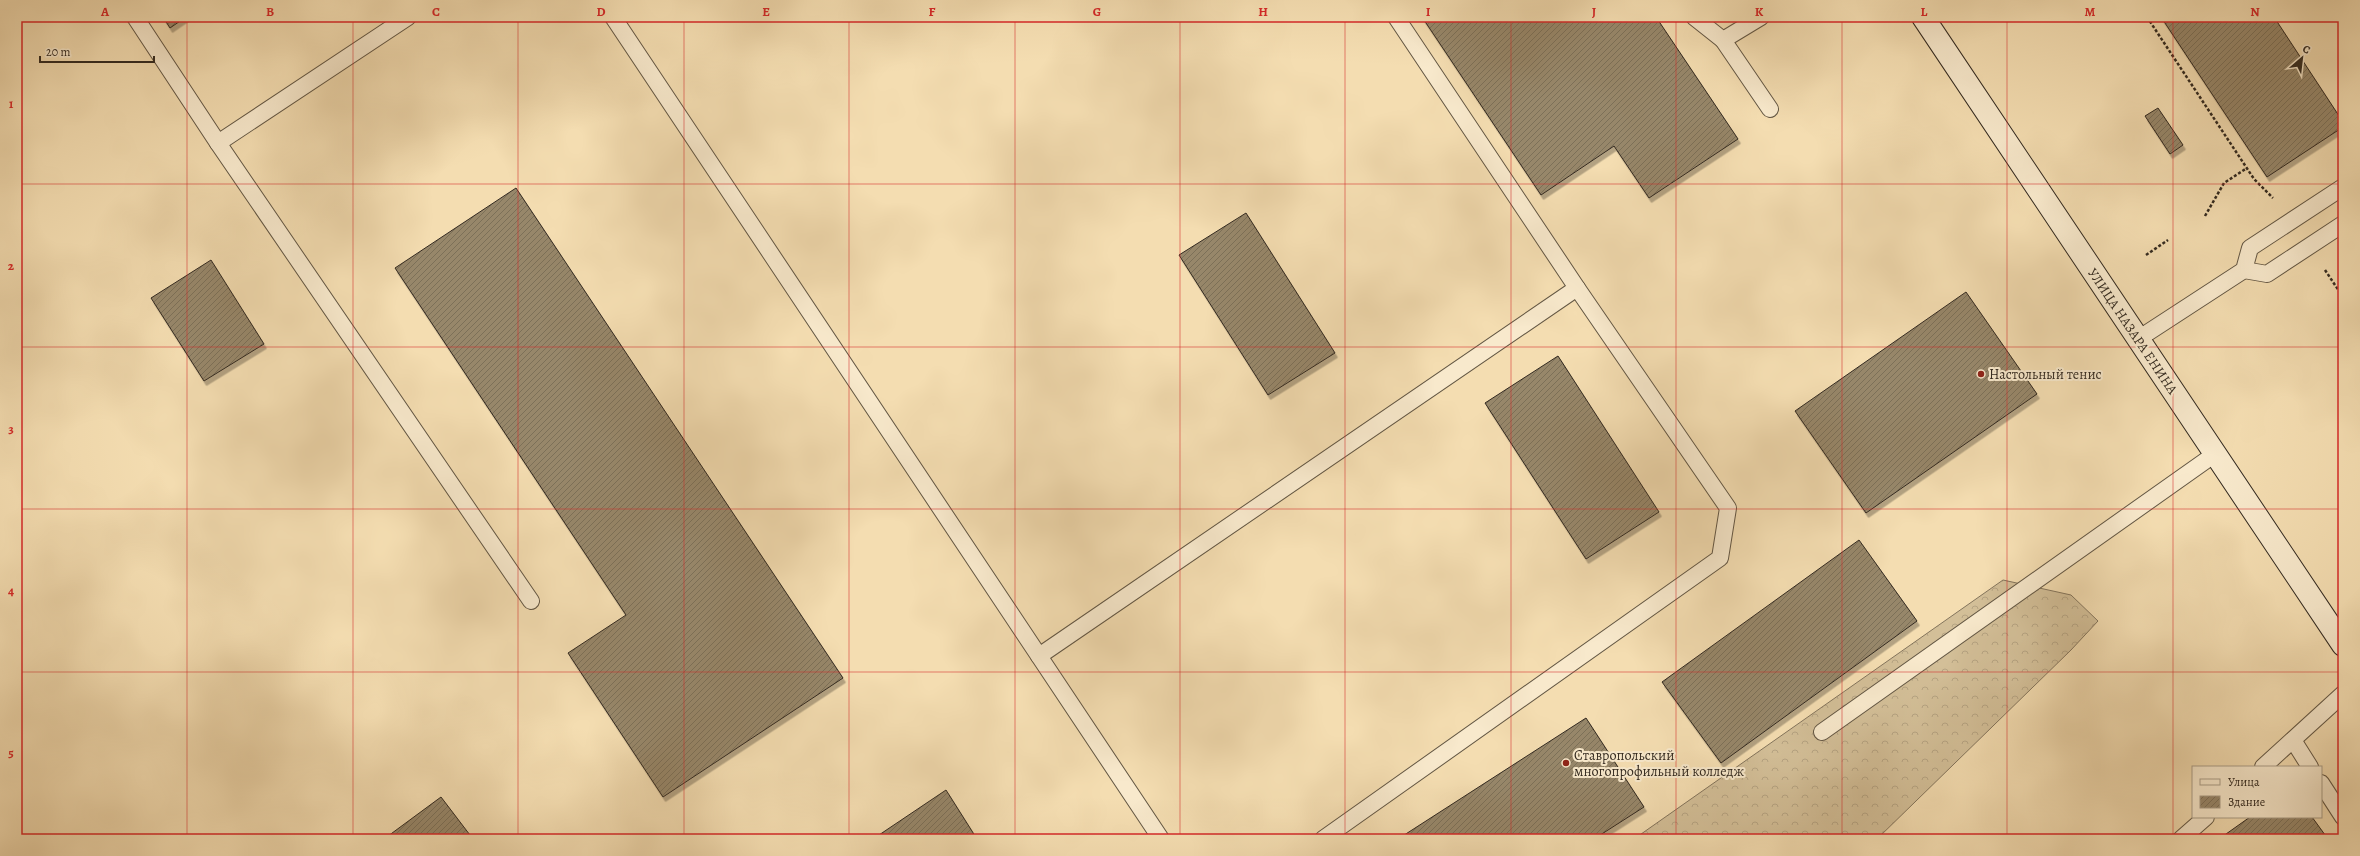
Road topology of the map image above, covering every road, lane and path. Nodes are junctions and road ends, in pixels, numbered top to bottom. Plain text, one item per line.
1 (135, 17) edge
2 (408, 17) edge
3 (613, 17) edge
4 (1396, 17) edge
5 (1694, 17) edge
6 (1761, 17) edge
7 (1923, 17) edge
8 (2147, 17) edge
9 (1723, 40) junction
10 (1770, 109) dead end
11 (218, 143) junction
12 (2247, 168) junction
13 (2343, 187) edge
14 (2275, 200) dead end
15 (2205, 216) dead end
16 (2343, 224) edge
17 (2168, 240) dead end
18 (2146, 255) dead end
19 (2322, 266) dead end
20 (2244, 270) junction
21 (1577, 288) junction
22 (2343, 297) edge
23 (2138, 339) junction
24 (2215, 454) junction
25 (531, 601) dead end
26 (2343, 646) edge
27 (1039, 656) junction
28 (2343, 694) edge
29 (1822, 732) dead end
30 (2293, 740) junction
31 (2264, 766) edge
32 (2309, 766) edge
33 (2322, 785) edge
34 (2343, 817) edge
35 (2205, 818) edge
36 (1161, 839) edge
37 (1322, 839) edge
38 (2182, 839) edge

1 - 11 lane
2 - 11 lane
3 - 27 lane
4 - 21 lane
5 - 9 lane
6 - 9 lane
7 - 23 main road, УЛИЦА НАЗАРА ЕНИНА
8 - 12 path
9 - 10 lane
11 - 25 lane
12 - 14 path
12 - 15 path
13 - 20 lane
16 - 20 lane
17 - 18 path
19 - 22 path
20 - 23 lane
21 - 27 lane
21 - 37 lane
23 - 24 main road, УЛИЦА НАЗАРА ЕНИНА
24 - 26 main road, УЛИЦА НАЗАРА ЕНИНА
24 - 29 lane
27 - 36 lane
28 - 30 lane
30 - 31 lane
30 - 32 lane
33 - 34 lane
35 - 38 lane

